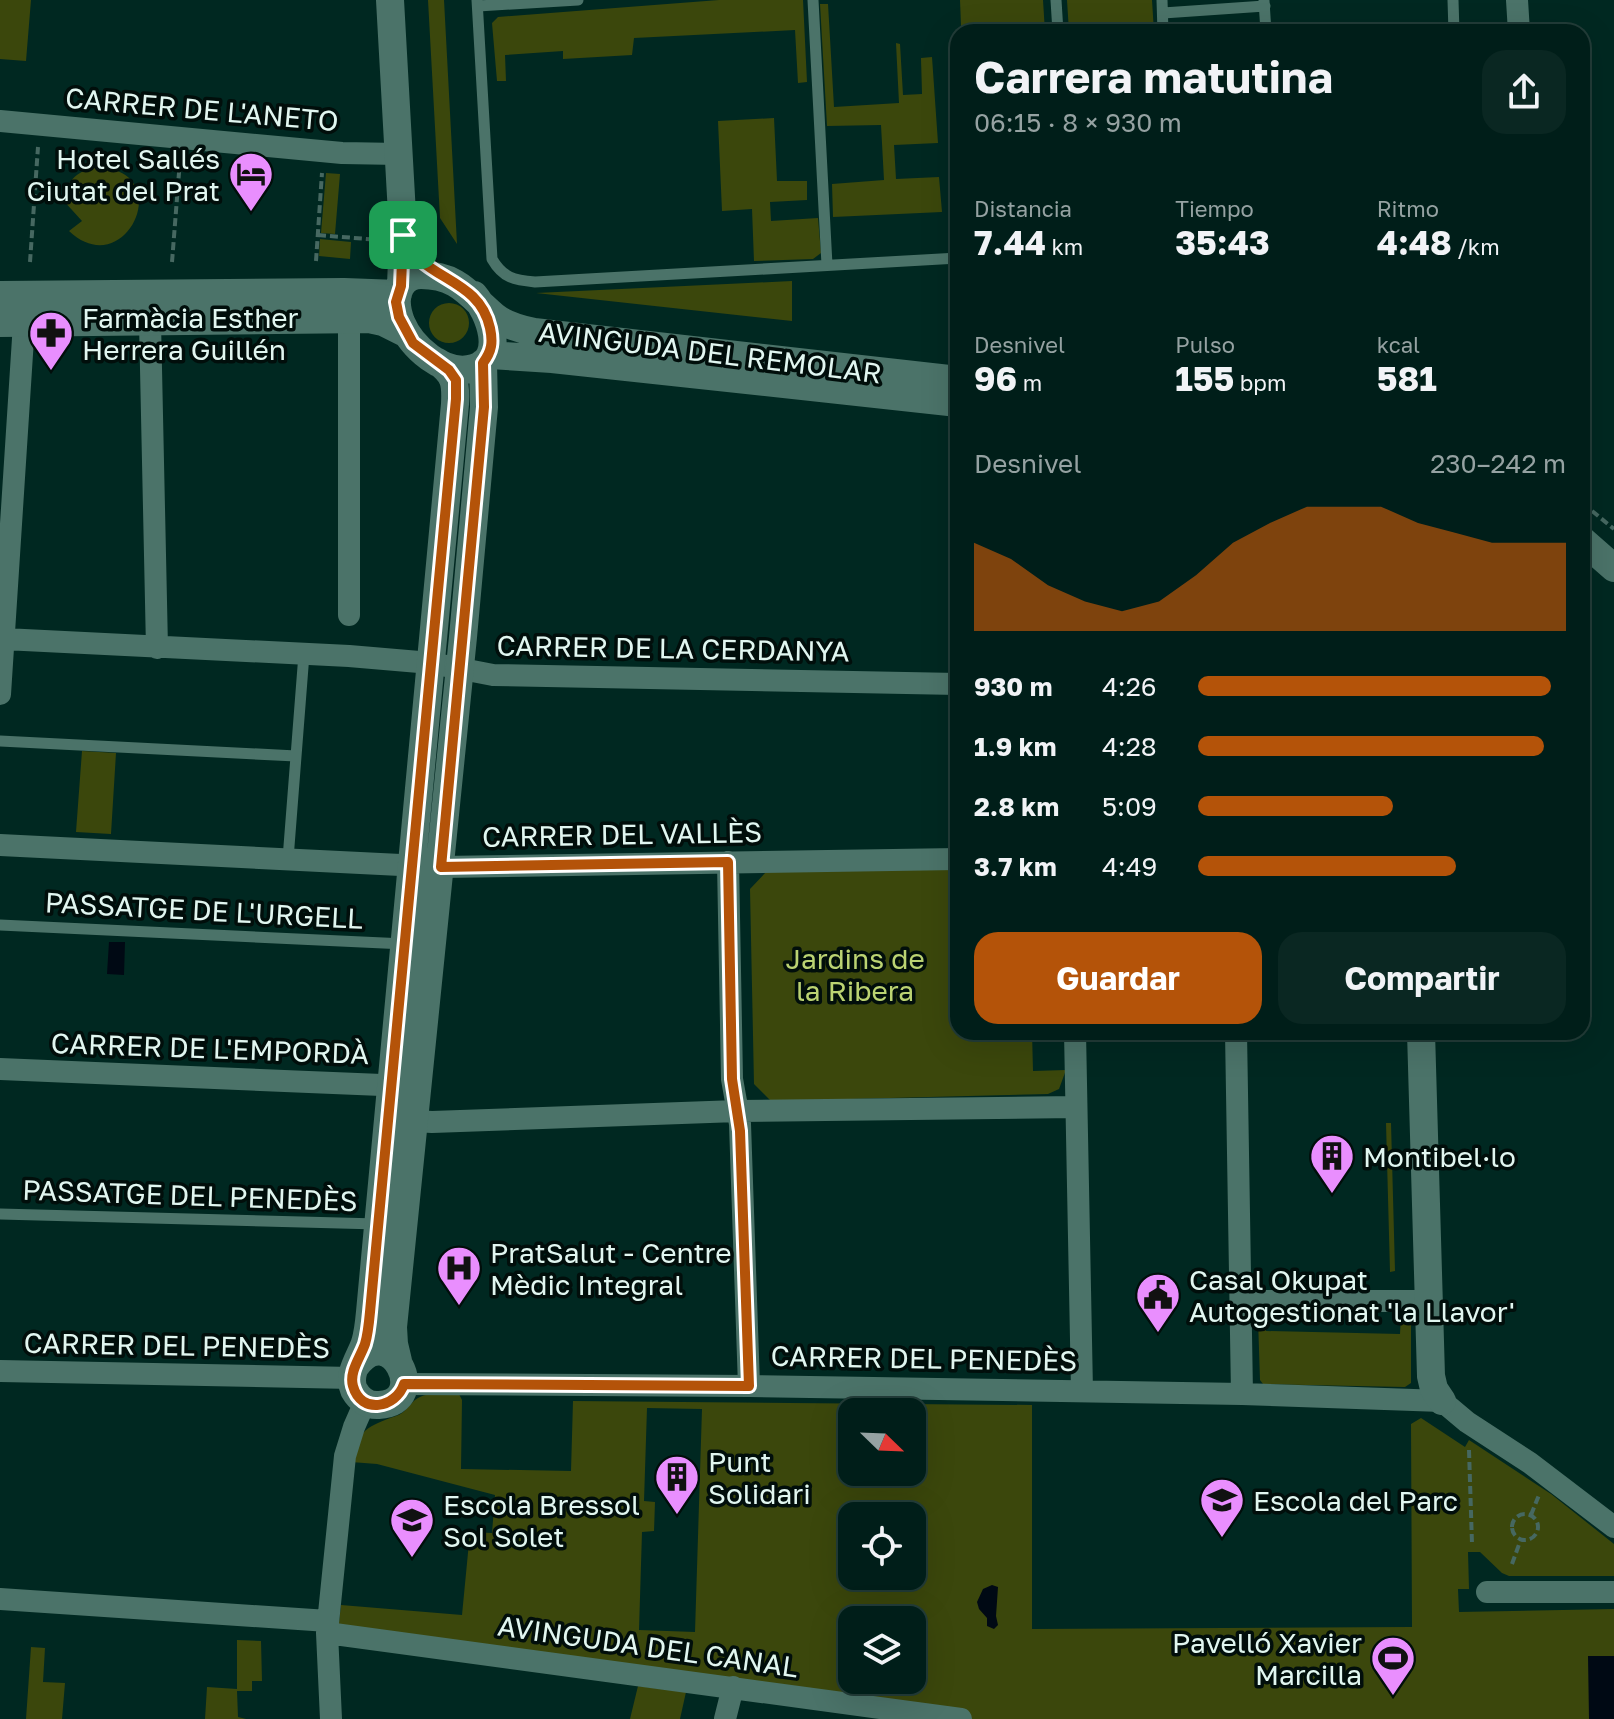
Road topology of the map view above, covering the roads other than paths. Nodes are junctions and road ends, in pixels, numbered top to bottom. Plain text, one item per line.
1 (390, 0) edge
2 (578, 0) edge
3 (813, 0) edge
4 (1056, 0) edge
5 (1162, 0) edge
6 (1453, 0) edge
7 (1517, 0) edge
8 (477, 3) edge
9 (1264, 3) edge
10 (1163, 13) junction
11 (1058, 24) edge
12 (1163, 24) edge
13 (1265, 24) edge
14 (1454, 24) edge
15 (1518, 24) edge
16 (0, 121) edge
17 (399, 154) junction
18 (391, 237) junction
19 (950, 258) edge
20 (827, 265) junction
21 (445, 278) junction
22 (399, 290) junction
23 (369, 292) junction
24 (0, 295) edge
25 (474, 295) junction
26 (77, 296) junction
27 (349, 320) junction
28 (150, 322) junction
29 (12, 323) edge
30 (407, 334) junction
31 (531, 358) junction
32 (486, 359) junction
33 (438, 362) junction
34 (950, 379) edge
35 (484, 402) junction
36 (950, 402) edge
37 (1590, 547) edge
38 (1614, 568) edge
39 (349, 615) dead end
40 (4, 639) junction
41 (157, 648) junction
42 (304, 654) junction
43 (431, 663) junction
44 (459, 670) junction
45 (950, 684) edge
46 (0, 694) edge
47 (0, 741) edge
48 (296, 756) junction
49 (0, 845) edge
50 (288, 859) junction
51 (950, 859) edge
52 (728, 862) junction
53 (427, 866) junction
54 (0, 925) edge
55 (405, 944) junction
56 (1075, 1040) edge
57 (1236, 1040) edge
58 (1421, 1040) edge
59 (0, 1069) edge
60 (405, 1086) junction
61 (1076, 1107) junction
62 (737, 1111) junction
63 (402, 1120) junction
64 (0, 1214) edge
65 (379, 1224) junction
66 (1241, 1301) junction
67 (1428, 1301) junction
68 (0, 1371) edge
69 (401, 1373) junction
70 (357, 1382) junction
71 (749, 1386) junction
72 (1082, 1391) junction
73 (1242, 1394) junction
74 (1442, 1401) junction
75 (1614, 1527) edge
76 (1487, 1592) dead end
77 (1614, 1592) edge
78 (0, 1599) edge
79 (328, 1627) junction
80 (733, 1687) junction
81 (331, 1719) edge
82 (725, 1719) edge
83 (961, 1719) edge

1 - 17 street
2 - 8 lane
3 - 20 lane
4 - 11 lane
5 - 10 lane
6 - 14 lane
7 - 15 street
8 - 20 lane
9 - 10 lane
9 - 13 lane
10 - 12 lane
16 - 17 street, CARRER DE L'ANETO
17 - 18 street
18 - 21 street, AVINGUDA DEL REMOLAR
18 - 22 street
18 - 23 street
19 - 20 lane
21 - 22 street
21 - 25 street, AVINGUDA DEL REMOLAR
22 - 23 street
22 - 30 street
23 - 26 street
24 - 26 street
25 - 32 street
25 - 34 street, AVINGUDA DEL REMOLAR
26 - 29 street
27 - 28 street
27 - 30 street
27 - 39 street
28 - 29 street
28 - 41 street
29 - 40 street
30 - 33 street
31 - 32 street, AVINGUDA DEL REMOLAR
31 - 35 street, AVINGUDA DEL REMOLAR
31 - 36 street, AVINGUDA DEL REMOLAR
32 - 33 street, AVINGUDA DEL REMOLAR
32 - 35 street
33 - 43 street
35 - 44 street
37 - 38 street
40 - 41 street, CARRER DE LA CERDANYA
40 - 46 street
41 - 42 street, CARRER DE LA CERDANYA
42 - 43 street, CARRER DE LA CERDANYA
42 - 48 lane
43 - 44 street, CARRER DE LA CERDANYA
43 - 53 street
44 - 45 street, CARRER DE LA CERDANYA
44 - 53 street
47 - 48 lane
48 - 50 lane
49 - 50 street, CARRER DEL VALLÈS
50 - 53 street, CARRER DEL VALLÈS
51 - 52 street, CARRER DEL VALLÈS
52 - 53 street, CARRER DEL VALLÈS
52 - 62 street
53 - 55 street
53 - 60 street
54 - 55 lane, PASSATGE DE L'URGELL
55 - 60 street
56 - 61 street
57 - 66 street
58 - 67 street
59 - 60 street, CARRER DE L'EMPORDÀ
60 - 63 street
61 - 62 street
61 - 72 street
62 - 63 street
62 - 71 street
63 - 65 street
63 - 69 street
64 - 65 lane, PASSATGE DEL PENEDÈS
65 - 70 street
66 - 67 street
66 - 73 street
67 - 74 street
68 - 70 street, CARRER DEL PENEDÈS
69 - 70 street
69 - 70 street
69 - 71 street, CARRER DEL PENEDÈS
70 - 79 street
71 - 72 street, CARRER DEL PENEDÈS
72 - 73 street, CARRER DEL PENEDÈS
73 - 74 street, CARRER DEL PENEDÈS
74 - 75 street
76 - 77 street
78 - 79 street, AVINGUDA DEL CANAL
79 - 80 street, AVINGUDA DEL CANAL
79 - 81 street
80 - 82 street
80 - 83 street, AVINGUDA DEL CANAL

